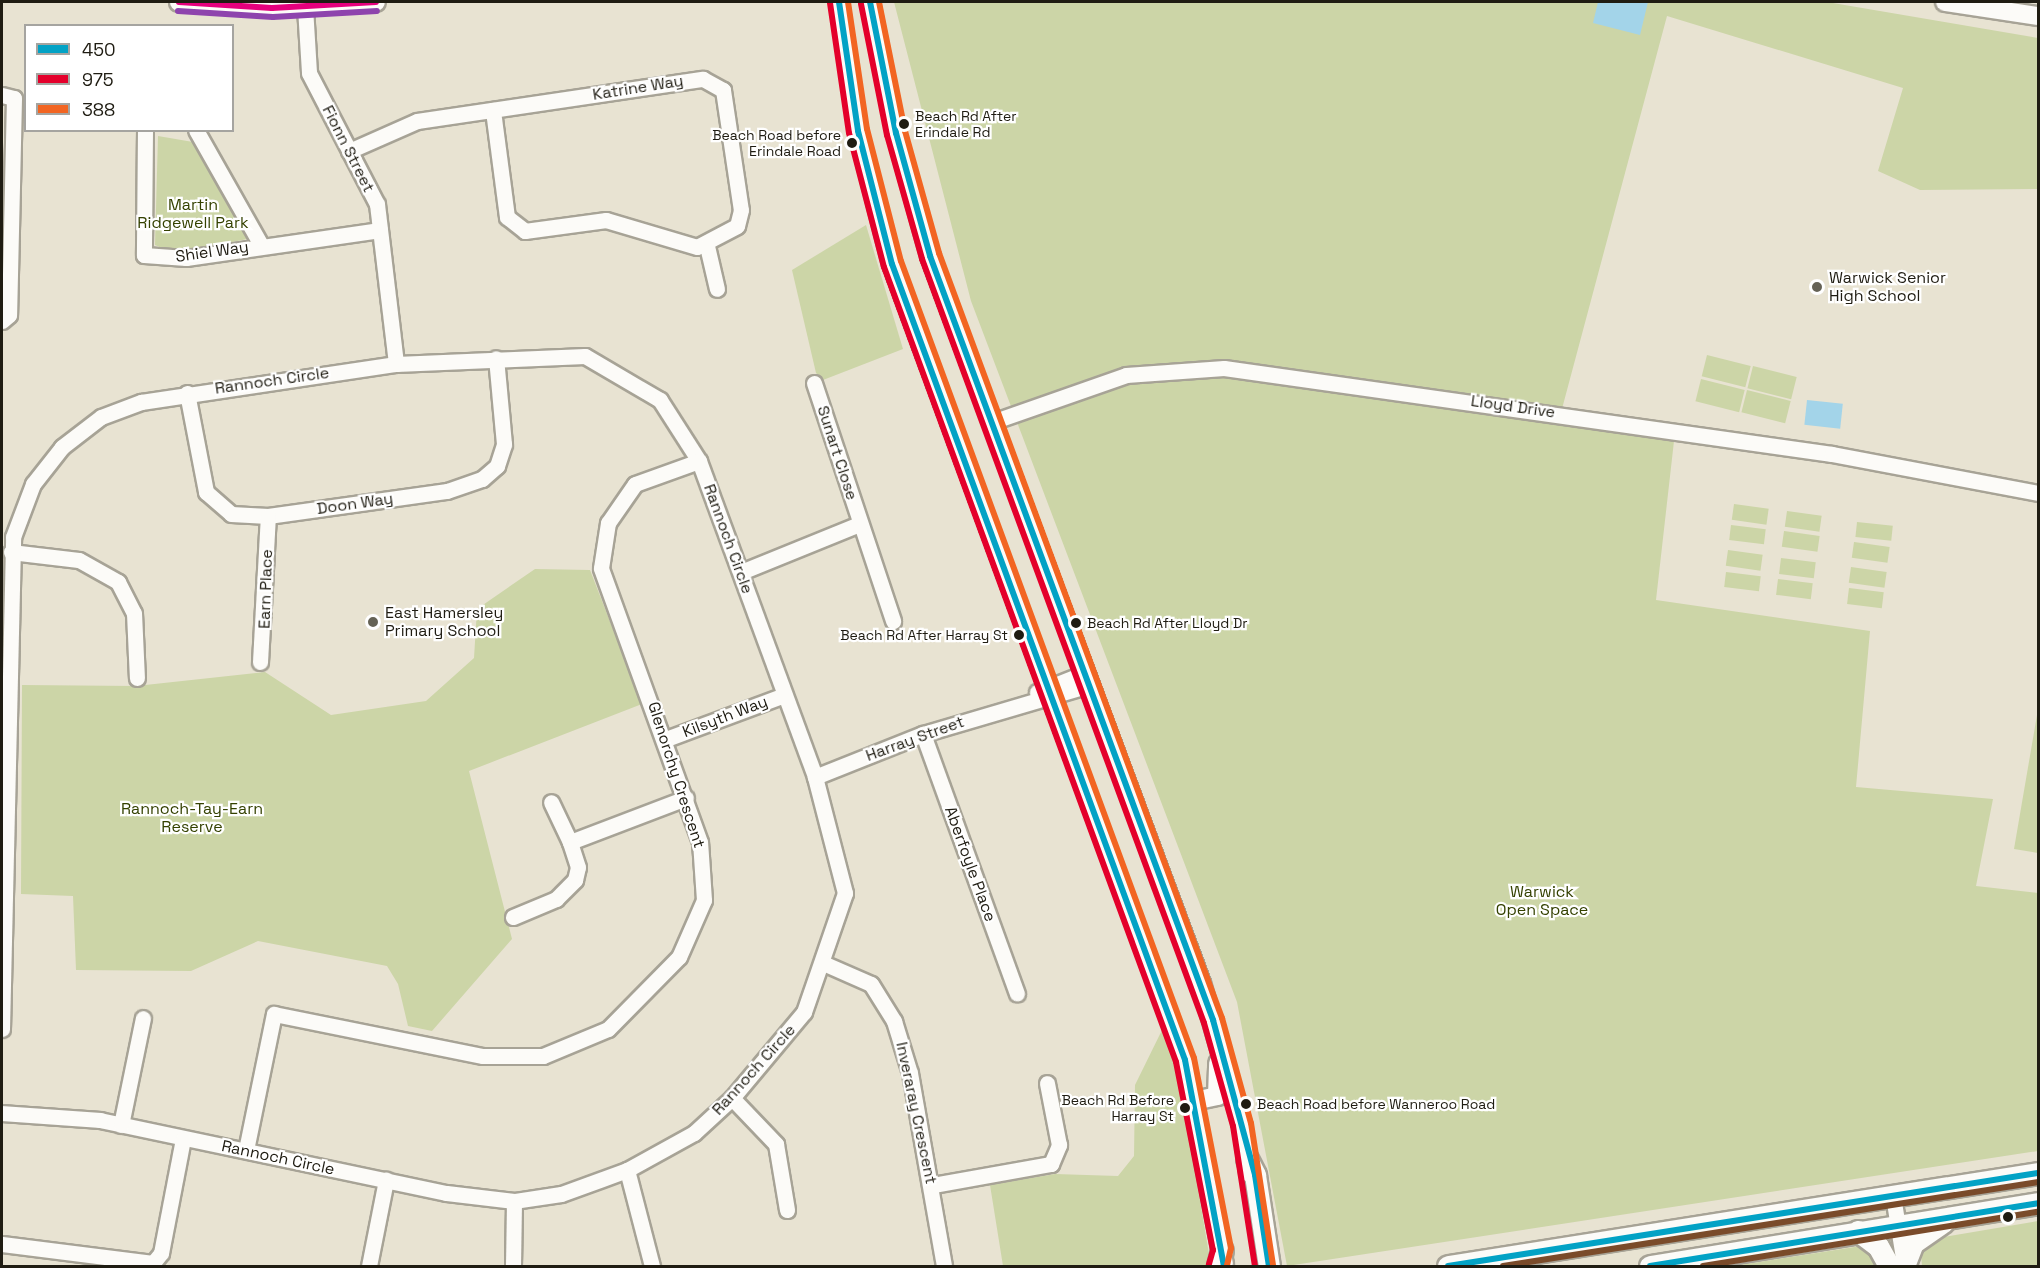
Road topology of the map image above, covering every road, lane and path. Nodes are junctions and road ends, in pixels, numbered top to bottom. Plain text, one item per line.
1 (179, 2) edge
2 (376, 2) edge
3 (832, 2) edge
4 (839, 2) edge
5 (870, 2) edge
6 (1945, 2) edge
7 (305, 7) junction
8 (2038, 16) edge
9 (843, 40) junction
10 (2, 95) edge
11 (493, 110) junction
12 (146, 132) edge
13 (197, 132) edge
14 (349, 151) junction
15 (380, 230) junction
16 (261, 245) junction
17 (707, 246) junction
18 (717, 289) dead end
19 (2, 321) edge
20 (496, 358) junction
21 (396, 364) junction
22 (814, 383) dead end
23 (187, 393) junction
24 (992, 422) junction
25 (699, 460) junction
26 (2038, 493) edge
27 (268, 516) junction
28 (859, 524) junction
29 (11, 552) junction
30 (741, 572) junction
31 (893, 621) dead end
32 (4, 652) edge
33 (261, 662) dead end
34 (137, 678) dead end
35 (1087, 679) junction
36 (1049, 692) junction
37 (784, 695) junction
38 (922, 734) junction
39 (666, 740) junction
40 (815, 777) junction
41 (686, 798) junction
42 (551, 802) dead end
43 (570, 842) junction
44 (513, 917) dead end
45 (823, 963) junction
46 (1017, 993) dead end
47 (143, 1018) dead end
48 (1213, 1020) junction
49 (2, 1029) edge
50 (1047, 1083) dead end
51 (732, 1098) junction
52 (1194, 1101) junction
53 (2, 1113) edge
54 (121, 1125) junction
55 (183, 1139) junction
56 (246, 1150) junction
57 (1247, 1159) junction
58 (627, 1170) junction
59 (2038, 1173) edge
60 (386, 1180) junction
61 (933, 1185) junction
62 (1888, 1197) junction
63 (514, 1201) junction
64 (2038, 1203) edge
65 (787, 1210) dead end
66 (1951, 1217) junction
67 (1892, 1226) junction
68 (1858, 1231) junction
69 (2, 1244) edge
70 (1222, 1261) edge
71 (369, 1266) edge
72 (513, 1266) edge
73 (651, 1266) edge
74 (944, 1266) edge
75 (1264, 1266) edge
76 (1269, 1266) edge
77 (1448, 1266) edge
78 (1650, 1266) edge
79 (1889, 1266) edge
80 (1894, 1266) edge
81 (1904, 1266) edge

1 - 7 main road
2 - 7 main road
3 - 9 main road
4 - 9 main road
5 - 24 main road
6 - 8 main road
7 - 14 street, Fionn Street
9 - 36 main road
10 - 19 street
11 - 14 street, Katrine Way
11 - 17 street
11 - 17 street, Katrine Way
12 - 16 street, Shiel Way
13 - 16 street, Shiel Way
14 - 15 street, Fionn Street
15 - 16 street, Shiel Way
15 - 21 street, Fionn Street
17 - 18 street
20 - 21 street, Rannoch Circle
20 - 25 street, Rannoch Circle
20 - 27 street, Doon Way
21 - 23 street, Rannoch Circle
22 - 28 street, Sunart Close
23 - 27 street, Doon Way
23 - 29 street, Rannoch Circle
24 - 26 street, Lloyd Drive
24 - 35 main road
25 - 30 street, Rannoch Circle
25 - 39 street, Glenorchy Crescent
27 - 33 street, Earn Place
28 - 30 street
28 - 31 street, Sunart Close
29 - 32 street, Rannoch Circle
29 - 34 street
30 - 37 street, Rannoch Circle
32 - 49 street, Rannoch Circle
35 - 36 street, Harray Street
35 - 48 main road
36 - 38 street, Harray Street
36 - 52 main road
37 - 39 street, Kilsyth Way
37 - 40 street, Rannoch Circle
38 - 40 street, Harray Street
38 - 46 street, Aberfoyle Place
39 - 41 street, Glenorchy Crescent
40 - 45 street, Rannoch Circle
41 - 43 street
41 - 56 street, Glenorchy Crescent
42 - 43 street
43 - 44 street
45 - 51 street, Rannoch Circle
45 - 61 street, Inveraray Crescent
47 - 54 street
48 - 52 main road
48 - 57 main road
50 - 61 street
51 - 58 street, Rannoch Circle
51 - 65 street
52 - 70 main road
53 - 54 street, Rannoch Circle
54 - 55 street, Rannoch Circle
55 - 56 street, Rannoch Circle
55 - 69 street
56 - 60 street, Rannoch Circle
57 - 75 main road
57 - 76 highway
58 - 63 street, Rannoch Circle
58 - 73 street
59 - 62 highway
60 - 63 street, Rannoch Circle
60 - 71 street
61 - 74 street, Inveraray Crescent
62 - 67 street
62 - 77 highway
63 - 72 street
64 - 66 highway
66 - 67 highway
66 - 81 highway
67 - 68 highway
67 - 80 street
67 - 81 street
68 - 78 highway
68 - 79 highway

